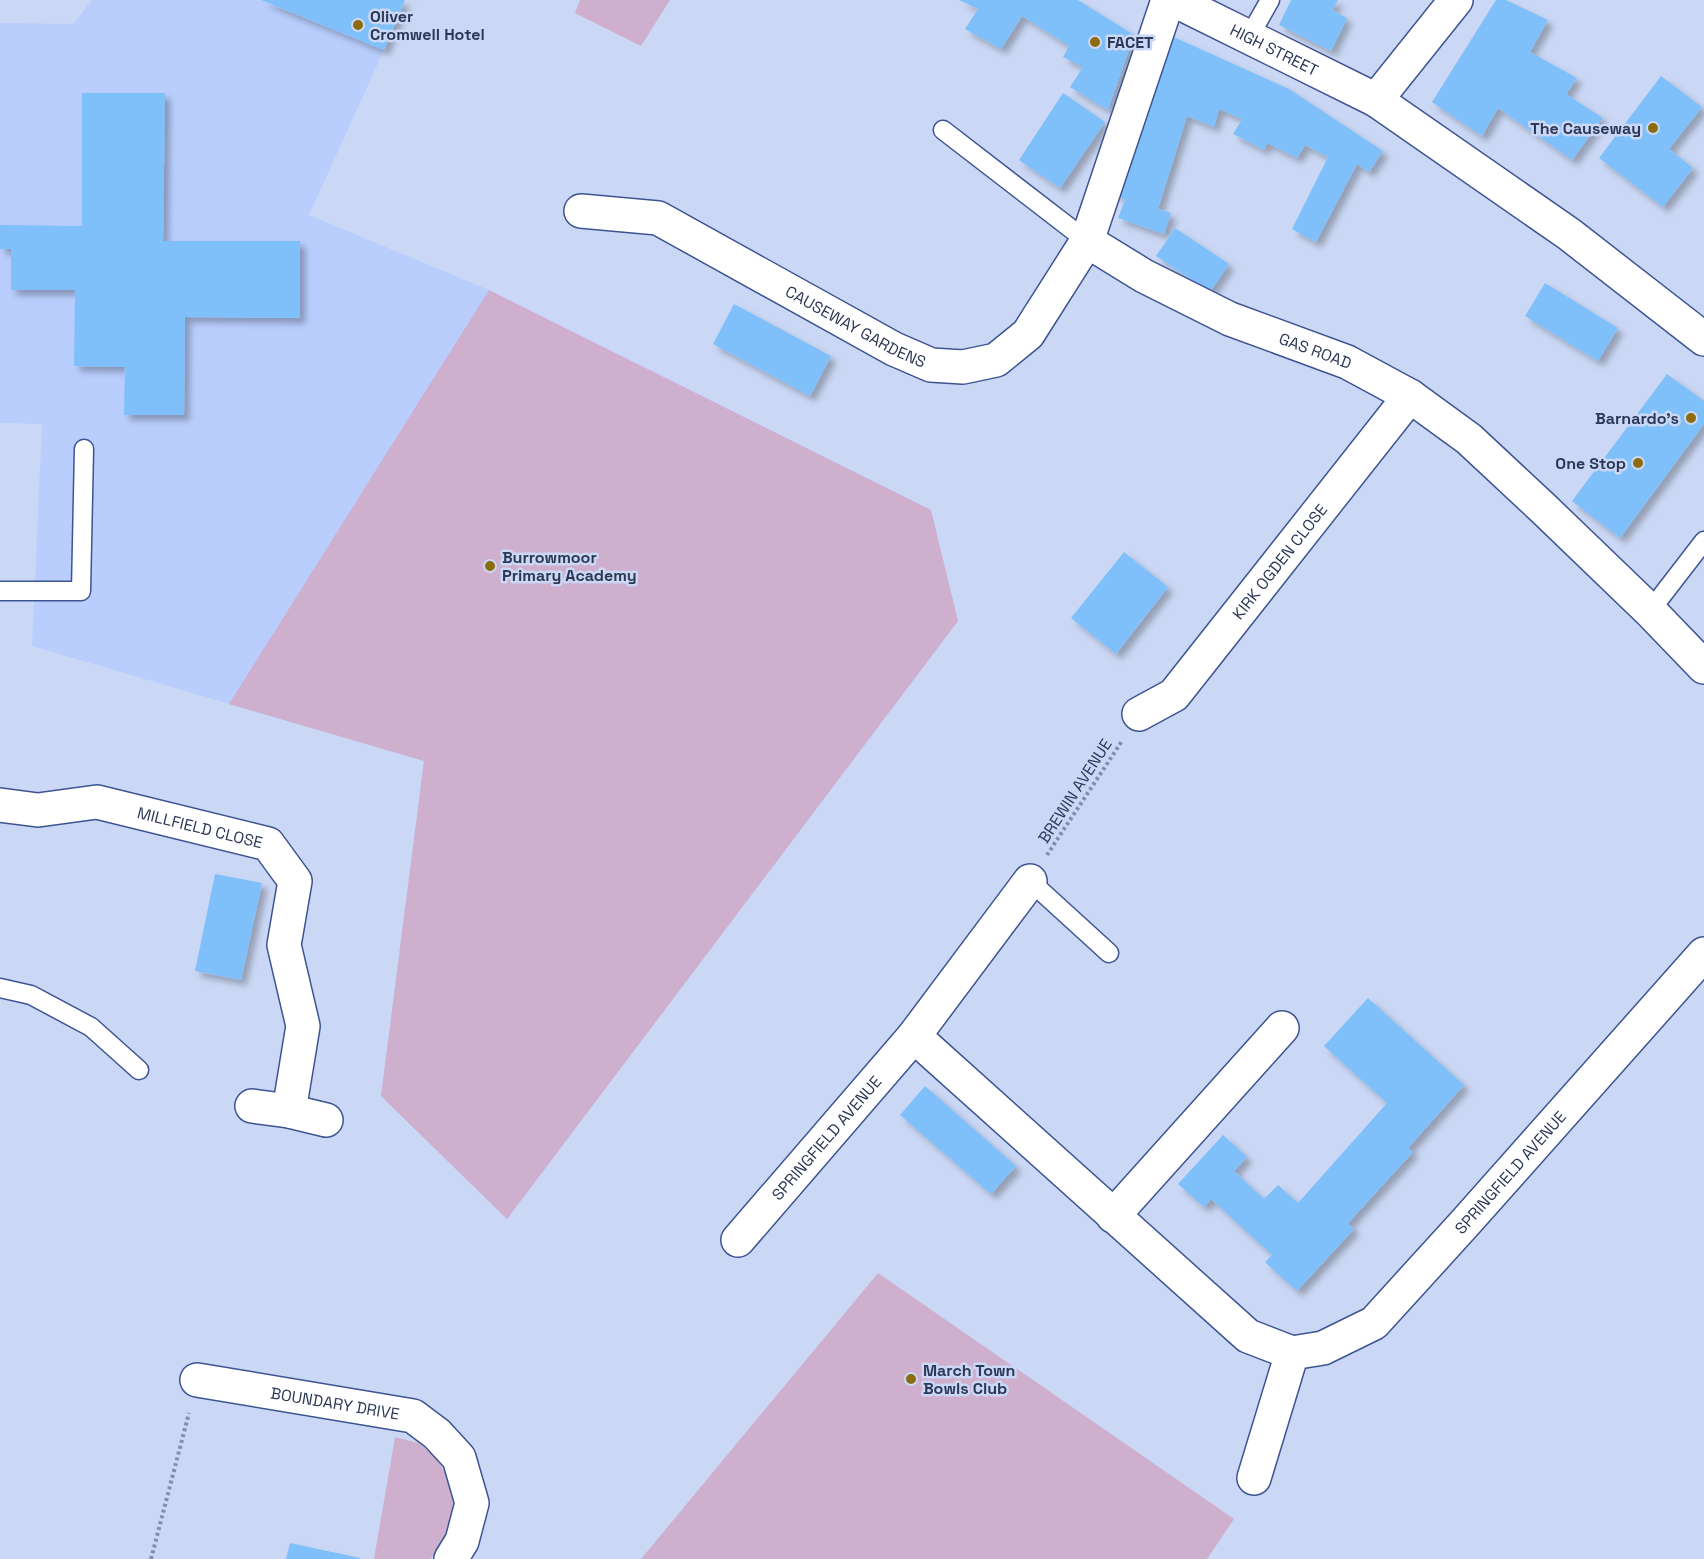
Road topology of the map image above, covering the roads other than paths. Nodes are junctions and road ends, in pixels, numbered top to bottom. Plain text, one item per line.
1 (1168, 0) edge
2 (1174, 0) edge
3 (1270, 0) edge
4 (1456, 0) edge
5 (1249, 37) junction
6 (1376, 100) junction
7 (944, 130) dead end
8 (581, 211) dead end
9 (1087, 241) junction
10 (1704, 339) edge
11 (1410, 396) junction
12 (84, 449) dead end
13 (1704, 541) edge
14 (0, 591) edge
15 (1650, 611) junction
16 (1704, 667) edge
17 (1139, 714) road end
18 (0, 806) edge
19 (1030, 881) joint
20 (1109, 953) dead end
21 (1704, 954) edge
22 (0, 988) edge
23 (1282, 1028) dead end
24 (914, 1036) junction
25 (139, 1070) dead end
26 (252, 1106) dead end
27 (289, 1111) junction
28 (326, 1120) dead end
29 (1113, 1216) junction
30 (738, 1240) dead end
31 (1292, 1353) junction
32 (197, 1380) road end
33 (1254, 1478) dead end
34 (451, 1559) edge

1 - 9 street
2 - 5 street, HIGH STREET
3 - 5 lane
4 - 6 street
5 - 6 street, HIGH STREET
6 - 10 street
7 - 9 lane
8 - 9 street, CAUSEWAY GARDENS
9 - 11 street, GAS ROAD
11 - 15 street, GAS ROAD
11 - 17 street, KIRK OGDEN CLOSE
12 - 14 lane
13 - 15 lane
15 - 16 street, GAS ROAD
18 - 27 street, MILLFIELD CLOSE
19 - 20 lane
19 - 24 street, SPRINGFIELD AVENUE
21 - 31 street, SPRINGFIELD AVENUE
22 - 25 lane
23 - 29 street
24 - 29 street
24 - 30 street, SPRINGFIELD AVENUE
26 - 27 street
27 - 28 street
29 - 31 street
31 - 33 street
32 - 34 street, BOUNDARY DRIVE

